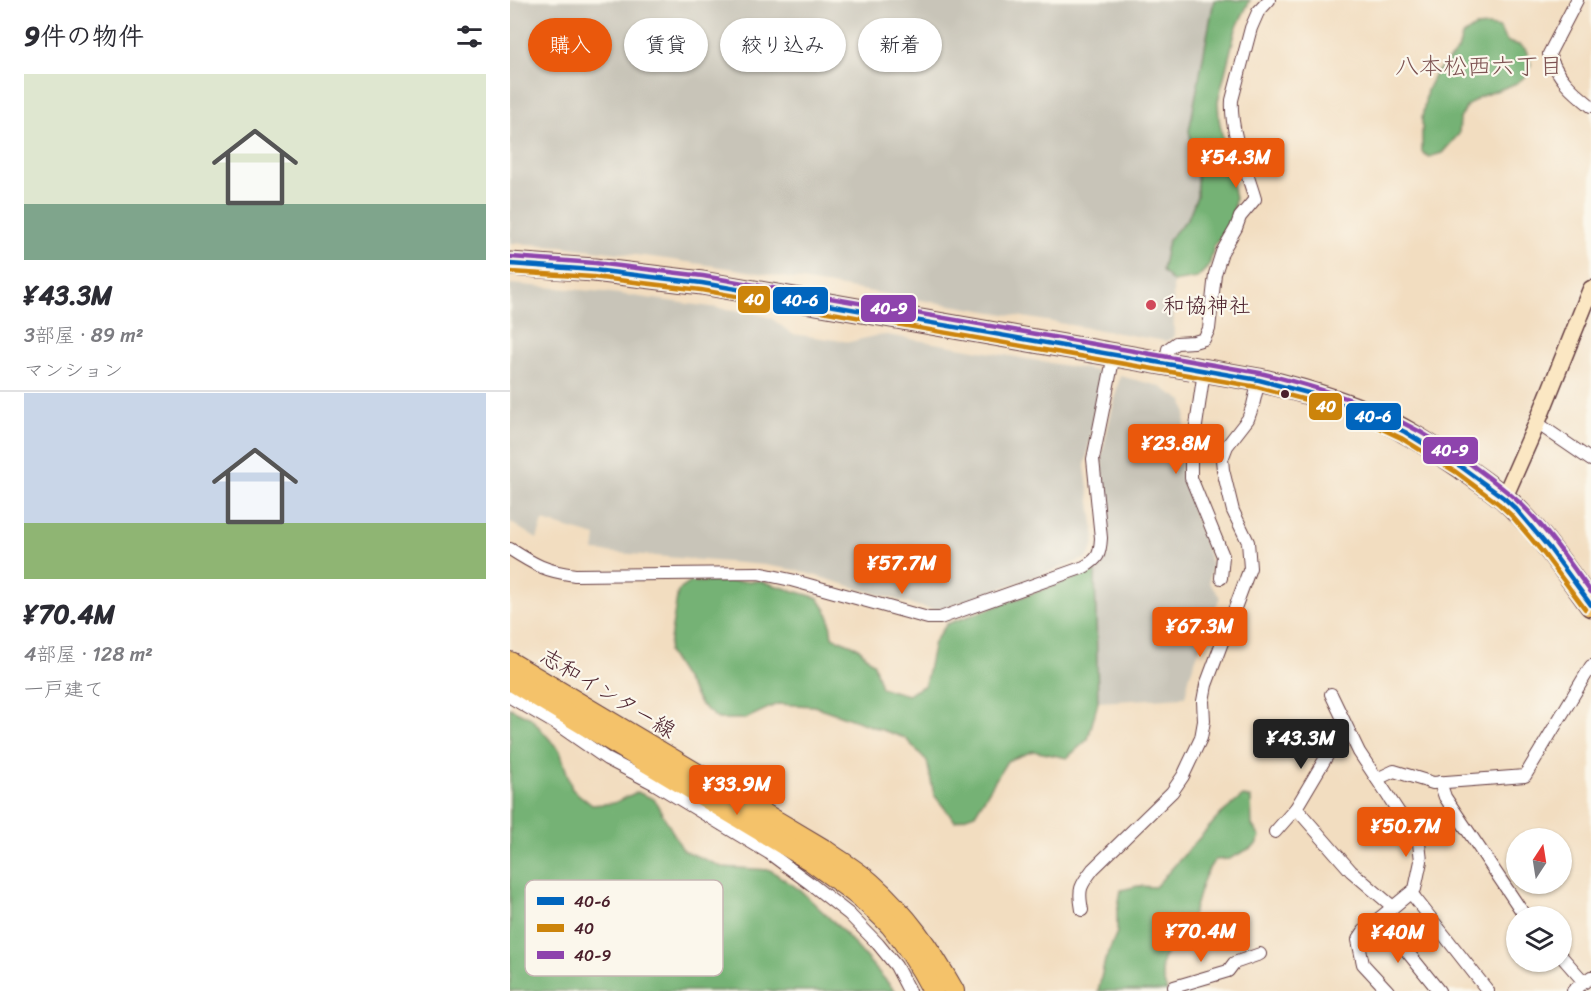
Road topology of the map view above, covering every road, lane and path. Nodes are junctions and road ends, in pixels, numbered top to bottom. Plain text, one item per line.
1 (1269, 0) edge
2 (1577, 0) edge
3 (1591, 106) edge
4 (510, 264) edge
5 (1591, 289) edge
6 (1114, 355) junction
7 (1165, 364) junction
8 (1204, 371) junction
9 (1259, 380) junction
10 (1537, 423) junction
11 (1591, 460) edge
12 (1504, 498) junction
13 (510, 549) edge
14 (1221, 578) dead end
15 (1591, 605) edge
16 (510, 662) edge
17 (1591, 666) edge
18 (510, 680) edge
19 (1331, 694) dead end
20 (510, 697) edge
21 (1349, 733) junction
22 (1377, 779) junction
23 (1440, 782) junction
24 (1296, 808) junction
25 (1275, 832) dead end
26 (1411, 893) junction
27 (1518, 906) edge
28 (1393, 907) junction
29 (1082, 910) dead end
30 (1380, 918) junction
31 (1260, 954) dead end
32 (1572, 966) edge
33 (1588, 980) edge
34 (909, 991) edge
35 (933, 991) edge
36 (954, 991) edge
37 (1175, 991) edge
38 (1388, 991) edge
39 (1439, 991) edge
40 (1488, 991) edge
41 (1573, 991) edge

1 - 7 street
2 - 3 street
4 - 6 highway
5 - 10 street
6 - 7 highway
6 - 13 street
7 - 8 highway
8 - 9 highway
8 - 14 street
9 - 12 highway
9 - 29 street
10 - 11 street
10 - 12 street
12 - 15 highway
16 - 36 main road, 志和インター線
17 - 23 street
18 - 35 main road, 志和インター線
19 - 21 street
20 - 34 street
21 - 22 street
21 - 24 street
22 - 23 street
22 - 26 street
23 - 27 street
24 - 25 street
24 - 28 street
26 - 28 street
26 - 40 street
28 - 30 street
30 - 38 street
30 - 39 street
31 - 37 street
32 - 33 street
33 - 41 street

